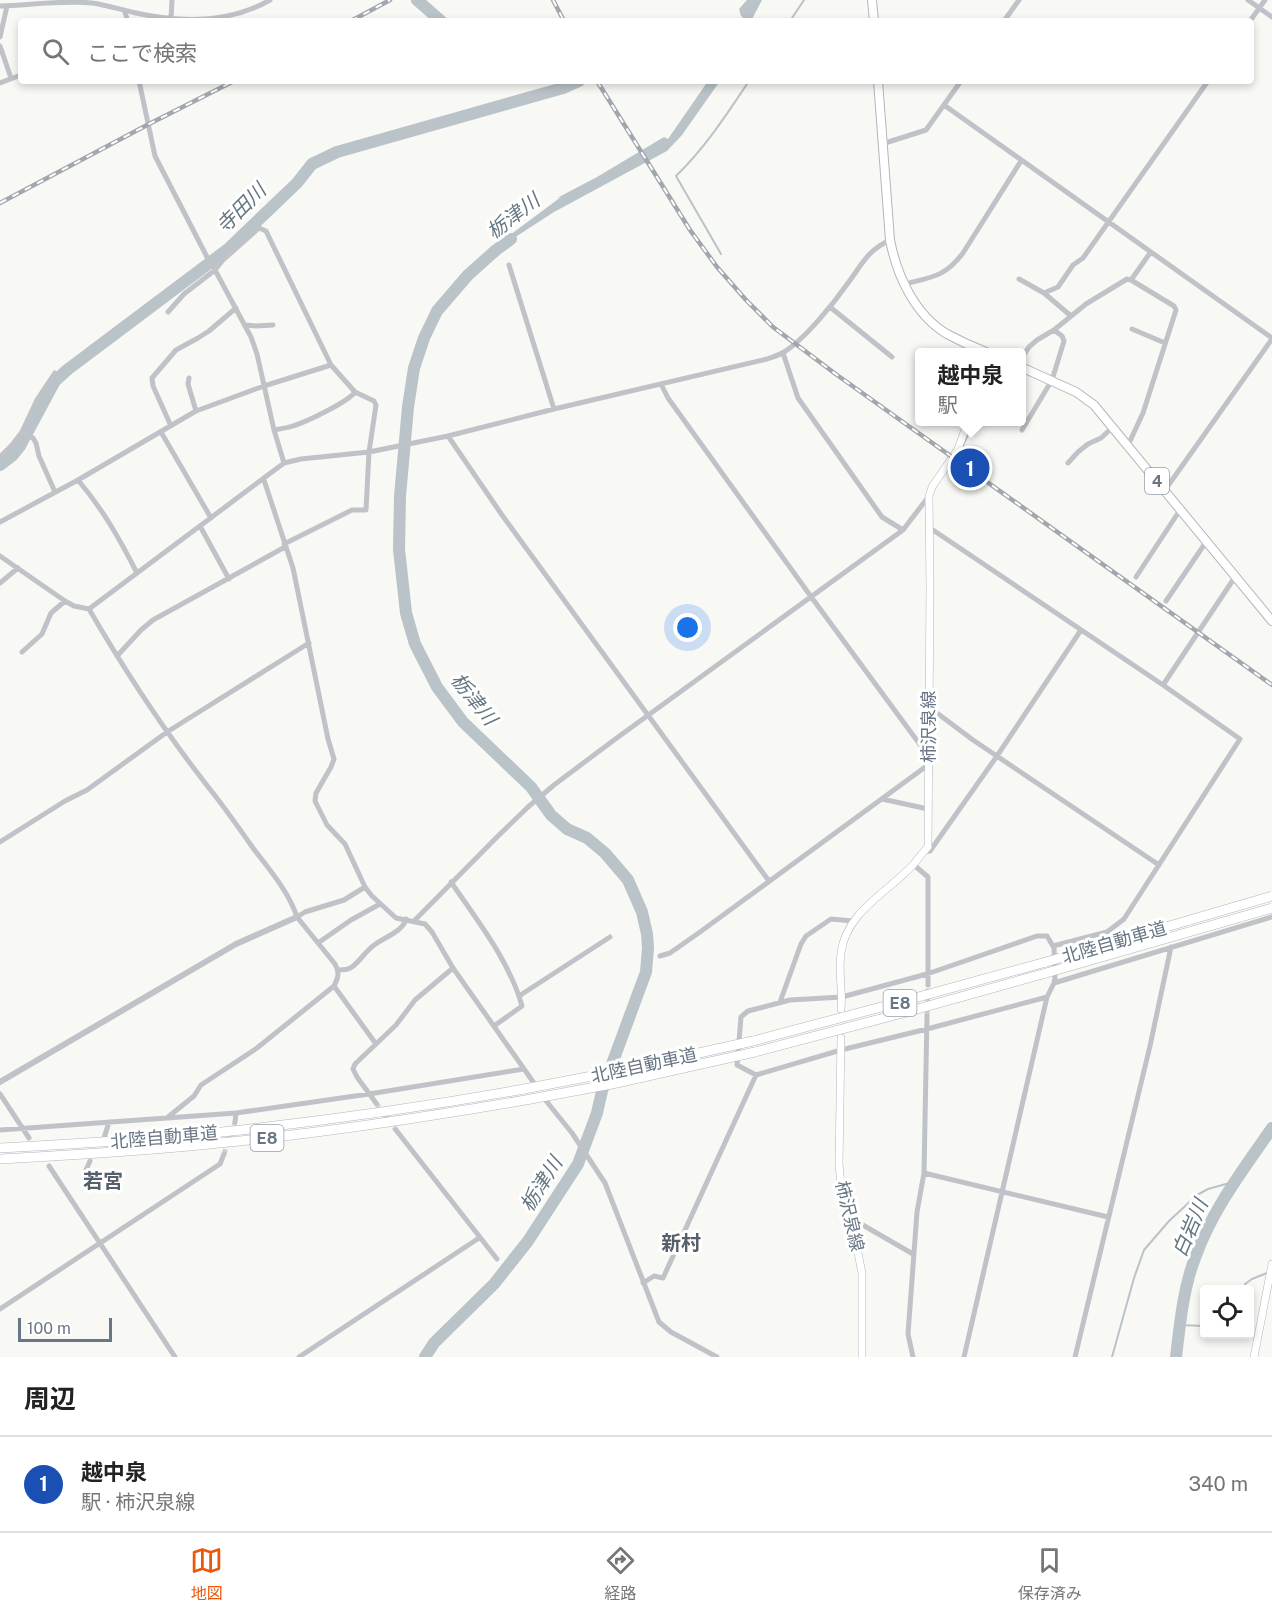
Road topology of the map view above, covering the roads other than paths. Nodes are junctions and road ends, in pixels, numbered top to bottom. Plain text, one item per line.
1 (171, 0) edge
2 (270, 0) edge
3 (872, 0) edge
4 (1019, 0) edge
5 (1248, 0) edge
6 (1265, 0) edge
7 (3, 6) edge
8 (1259, 8) junction
9 (124, 10) junction
10 (1272, 17) edge
11 (127, 18) edge
12 (171, 18) joint
13 (217, 18) edge
14 (874, 18) edge
15 (1006, 18) edge
16 (1252, 18) edge
17 (0, 37) edge
18 (0, 46) edge
19 (18, 76) edge
20 (11, 78) junction
21 (0, 83) edge
22 (140, 84) edge
23 (878, 84) edge
24 (959, 84) edge
25 (1206, 84) edge
26 (944, 105) junction
27 (882, 144) junction
28 (1021, 161) junction
29 (1108, 221) junction
30 (890, 240) junction
31 (1150, 253) junction
32 (509, 265) dead end
33 (215, 270) junction
34 (1019, 279) dead end
35 (1131, 280) junction
36 (904, 284) junction
37 (1044, 293) junction
38 (830, 307) junction
39 (236, 308) junction
40 (168, 312) dead end
41 (1071, 316) junction
42 (245, 325) junction
43 (273, 325) dead end
44 (1132, 329) dead end
45 (1054, 330) junction
46 (1272, 339) edge
47 (1165, 342) junction
48 (978, 348) edge
49 (1026, 352) edge
50 (783, 353) junction
51 (892, 357) dead end
52 (331, 365) junction
53 (1026, 369) edge
54 (55, 373) dead end
55 (189, 378) dead end
56 (1052, 380) junction
57 (661, 384) junction
58 (264, 386) junction
59 (355, 392) junction
60 (554, 409) junction
61 (196, 411) junction
62 (1026, 423) edge
63 (171, 426) junction
64 (967, 426) edge
65 (1024, 426) edge
66 (1113, 427) junction
67 (274, 430) junction
68 (1022, 430) dead end
69 (22, 432) junction
70 (161, 432) junction
71 (448, 436) junction
72 (1127, 444) junction
73 (369, 452) junction
74 (0, 458) edge
75 (284, 463) junction
76 (1068, 463) dead end
77 (78, 480) junction
78 (264, 480) junction
79 (1165, 490) junction
80 (55, 492) junction
81 (929, 496) junction
82 (1180, 510) junction
83 (211, 518) junction
84 (0, 522) edge
85 (200, 526) junction
86 (930, 528) junction
87 (903, 530) junction
88 (1206, 542) junction
89 (285, 546) junction
90 (0, 556) edge
91 (18, 568) junction
92 (137, 573) junction
93 (1136, 577) dead end
94 (1235, 577) junction
95 (229, 579) junction
96 (0, 582) edge
97 (812, 598) junction
98 (64, 601) junction
99 (1166, 601) dead end
100 (89, 609) junction
101 (1272, 621) edge
102 (1081, 630) junction
103 (309, 643) junction
104 (22, 652) dead end
105 (117, 656) junction
106 (1163, 685) junction
107 (929, 707) junction
108 (648, 716) junction
109 (167, 732) junction
110 (929, 748) junction
111 (996, 756) junction
112 (928, 765) junction
113 (882, 799) junction
114 (928, 809) junction
115 (0, 842) edge
116 (923, 852) junction
117 (914, 865) junction
118 (1159, 865) junction
119 (769, 881) junction
120 (451, 882) junction
121 (365, 887) junction
122 (1272, 896) edge
123 (380, 904) junction
124 (1272, 908) edge
125 (1272, 916) edge
126 (297, 918) junction
127 (406, 919) junction
128 (414, 921) junction
129 (853, 921) junction
130 (610, 937) dead end
131 (318, 943) junction
132 (1053, 946) junction
133 (1172, 947) junction
134 (660, 956) dead end
135 (453, 968) junction
136 (338, 970) junction
137 (927, 974) junction
138 (1054, 983) junction
139 (928, 985) tunnel mouth
140 (334, 986) junction
141 (519, 996) junction
142 (842, 997) junction
143 (1047, 997) junction
144 (780, 1002) junction
145 (841, 1009) dead end
146 (927, 1016) tunnel mouth
147 (494, 1026) junction
148 (927, 1029) junction
149 (841, 1038) dead end
150 (376, 1044) junction
151 (841, 1050) junction
152 (524, 1069) junction
153 (756, 1075) junction
154 (0, 1082) edge
155 (0, 1094) edge
156 (369, 1094) junction
157 (376, 1102) tunnel mouth
158 (236, 1113) junction
159 (168, 1117) junction
160 (109, 1122) junction
161 (235, 1122) tunnel mouth
162 (24, 1129) junction
163 (0, 1130) edge
164 (396, 1130) tunnel mouth
165 (29, 1138) dead end
166 (104, 1138) dead end
167 (0, 1148) edge
168 (225, 1154) tunnel mouth
169 (0, 1159) edge
170 (90, 1161) dead end
171 (49, 1166) dead end
172 (85, 1172) dead end
173 (924, 1173) junction
174 (1002, 1191) junction
175 (849, 1218) junction
176 (1108, 1218) junction
177 (479, 1238) junction
178 (99, 1244) junction
179 (913, 1254) junction
180 (496, 1259) dead end
181 (1272, 1264) edge
182 (643, 1283) junction
183 (0, 1309) edge
184 (175, 1357) edge
185 (299, 1357) edge
186 (717, 1357) edge
187 (862, 1357) edge
188 (914, 1357) edge
189 (964, 1357) edge
190 (1075, 1357) edge
191 (1254, 1357) edge

1 - 12 street
2 - 13 street
3 - 14 main road
4 - 15 street
5 - 8 street
6 - 8 street
7 - 9 street
7 - 17 street
8 - 10 street
8 - 16 street
9 - 11 street
9 - 12 street
18 - 20 street
19 - 20 street
20 - 21 street
22 - 33 street
23 - 27 main road
24 - 26 street
25 - 29 street
26 - 27 street
26 - 28 street
27 - 30 main road
28 - 29 street
28 - 36 street
29 - 31 street
29 - 37 street
30 - 36 main road
30 - 38 street
31 - 35 street
31 - 46 street
32 - 60 street
33 - 39 street
33 - 40 street
33 - 52 street
34 - 37 street
35 - 41 street
35 - 47 street
36 - 48 main road
37 - 41 street
38 - 50 street
38 - 51 street
39 - 42 street
39 - 63 street
41 - 45 street
42 - 43 street
42 - 58 street
44 - 47 street
45 - 49 street
45 - 56 street
46 - 79 street
47 - 72 street
50 - 57 street
50 - 87 street
52 - 58 street
52 - 59 street
53 - 56 main road, 4
54 - 69 street
55 - 61 street
56 - 62 street
56 - 66 main road, 4
57 - 60 street
57 - 97 street
58 - 61 street
58 - 67 street
59 - 67 street
59 - 73 street
60 - 71 street
61 - 63 street
63 - 70 street
64 - 81 main road
65 - 68 street
66 - 72 main road, 4
66 - 76 street
67 - 75 street
69 - 74 street
69 - 80 street
70 - 77 street
70 - 83 street
71 - 73 street
71 - 108 street
72 - 79 main road, 4
73 - 75 street
73 - 89 street
75 - 78 street
77 - 80 street
77 - 92 street
78 - 83 street
78 - 89 street
79 - 82 main road, 4
80 - 84 street
81 - 86 main road, 柿沢泉線
81 - 87 street
82 - 88 main road, 4
82 - 93 street
83 - 85 street
85 - 92 street
85 - 95 street
86 - 102 street
86 - 107 main road, 柿沢泉線
87 - 97 street
88 - 94 main road, 4
88 - 99 street
89 - 95 street
89 - 103 street
90 - 91 street
91 - 96 street
91 - 98 street
92 - 100 street
94 - 101 main road, 4
94 - 106 street
95 - 105 street
97 - 108 street
97 - 110 street
98 - 100 street
98 - 104 street
100 - 105 street
102 - 106 street
102 - 111 street
103 - 109 street
103 - 121 street
105 - 109 street
106 - 118 street
107 - 110 main road, 柿沢泉線
107 - 111 street
108 - 119 street
108 - 120 street
109 - 115 street
109 - 126 street
110 - 112 main road, 柿沢泉線
111 - 116 street
111 - 118 street
112 - 113 street
112 - 114 main road, 柿沢泉線
113 - 114 street
113 - 119 street
114 - 116 main road, 柿沢泉線
116 - 117 main road, 柿沢泉線
117 - 129 main road, 柿沢泉線
117 - 137 street
118 - 132 street
119 - 134 street
120 - 128 street
120 - 141 street
121 - 123 street
121 - 126 street
122 - 167 highway, 北陸自動車道 / E8, bridge
123 - 127 street
123 - 131 street
124 - 169 highway, 北陸自動車道 / E8, bridge
125 - 133 street
126 - 131 street
126 - 154 street
127 - 128 street
127 - 136 street
128 - 135 street
129 - 142 main road, 柿沢泉線
129 - 144 street
130 - 141 street
131 - 136 street
132 - 137 street
132 - 138 street
133 - 138 street
133 - 176 street
135 - 147 street
135 - 150 street
136 - 140 street
137 - 139 street
137 - 142 street
138 - 143 street
140 - 150 street
140 - 159 street
141 - 147 street
142 - 144 street
142 - 145 main road, 柿沢泉線
143 - 148 street
143 - 174 street
144 - 153 street
146 - 148 street
147 - 152 street
148 - 151 street
148 - 173 street
149 - 151 main road, 柿沢泉線
150 - 156 street
151 - 153 street
151 - 175 main road, 柿沢泉線
152 - 156 street
152 - 182 street
153 - 182 street
155 - 162 street
156 - 157 street
156 - 158 street
158 - 159 street
158 - 161 street
159 - 160 street
160 - 162 street
160 - 166 street
162 - 163 street
162 - 165 street
164 - 177 street
168 - 178 street
170 - 172 street
171 - 178 street
173 - 174 street
173 - 179 street
174 - 176 street
174 - 189 street
175 - 179 street
175 - 187 main road, 柿沢泉線
176 - 190 street
177 - 180 street
177 - 185 street
178 - 183 street
178 - 184 street
179 - 188 street
181 - 191 main road
182 - 186 street

